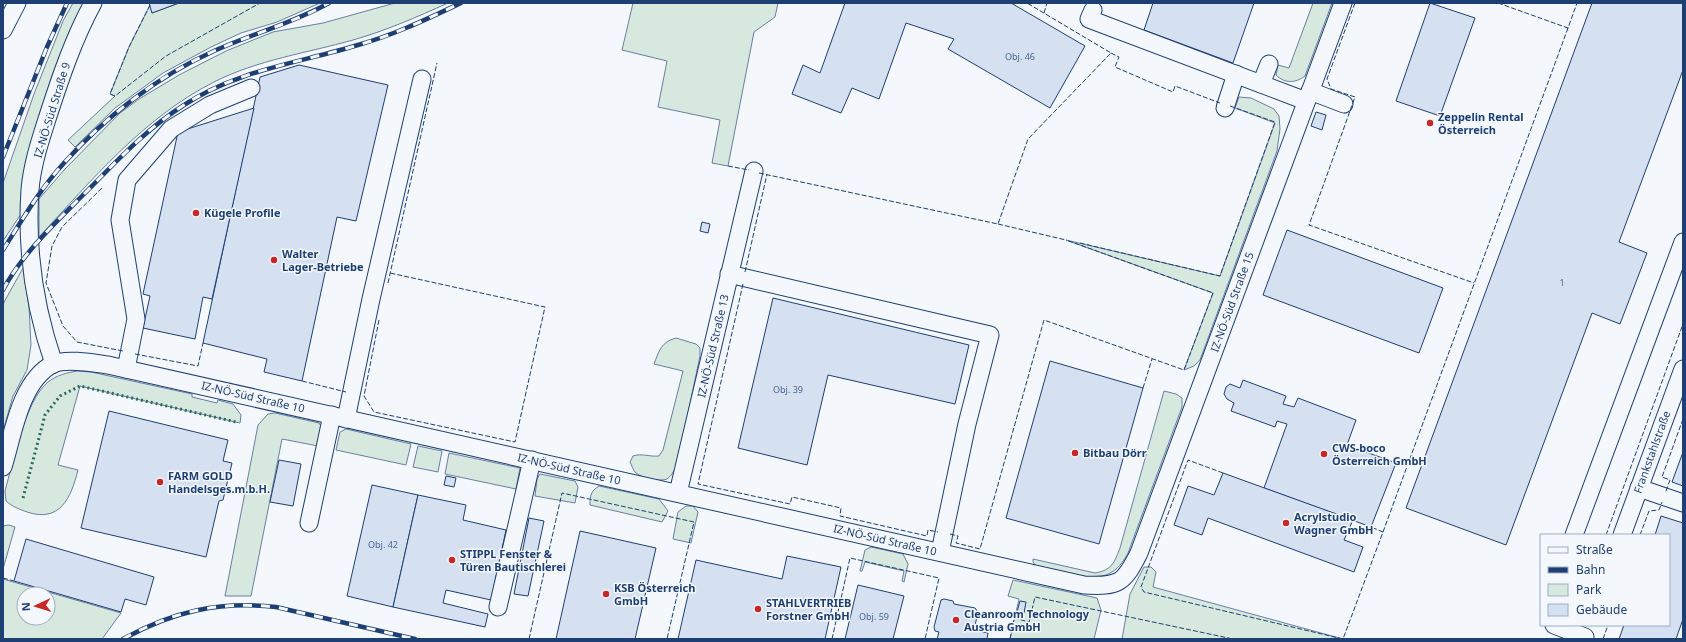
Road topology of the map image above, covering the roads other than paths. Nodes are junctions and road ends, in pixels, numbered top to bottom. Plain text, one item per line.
1 (17, 3) edge
2 (93, 3) edge
3 (1343, 3) edge
4 (1092, 10) dead end
5 (5, 21) edge
6 (1269, 64) dead end
7 (1236, 74) junction
8 (422, 80) dead end
9 (1261, 84) junction
10 (251, 88) dead end
11 (1308, 96) junction
12 (1344, 104) dead end
13 (1225, 108) dead end
14 (754, 172) dead end
15 (1683, 242) edge
16 (729, 274) junction
17 (54, 364) junction
18 (126, 369) junction
19 (1683, 369) edge
20 (339, 417) junction
21 (532, 460) junction
22 (3, 467) edge
23 (1639, 488) junction
24 (678, 493) junction
25 (1683, 503) edge
26 (309, 523) dead end
27 (1574, 534) edge
28 (1622, 534) edge
29 (940, 552) junction
30 (1103, 586) joint
31 (498, 607) dead end
32 (1558, 626) edge
33 (1586, 634) edge

1 - 5 street
2 - 17 street, IZ-NÖ-Süd Straße 9
3 - 11 street, IZ-NÖ-Süd Straße 15
4 - 7 street
6 - 9 street
7 - 9 street
7 - 13 street
8 - 20 street
9 - 11 street
10 - 18 street
11 - 12 street
11 - 30 street, IZ-NÖ-Süd Straße 15
14 - 16 street, IZ-NÖ-Süd Straße 13
15 - 27 street
16 - 24 street, IZ-NÖ-Süd Straße 13
16 - 29 street
17 - 18 street, IZ-NÖ-Süd Straße 10
17 - 22 street, IZ-NÖ-Süd Straße 10
18 - 20 street, IZ-NÖ-Süd Straße 10
19 - 23 street, Frankstahlstraße
20 - 21 street, IZ-NÖ-Süd Straße 10
20 - 26 street
21 - 24 street, IZ-NÖ-Süd Straße 10
21 - 31 street
23 - 25 street
23 - 28 street, Frankstahlstraße
24 - 29 street, IZ-NÖ-Süd Straße 10
29 - 30 street, IZ-NÖ-Süd Straße 10
32 - 33 street

